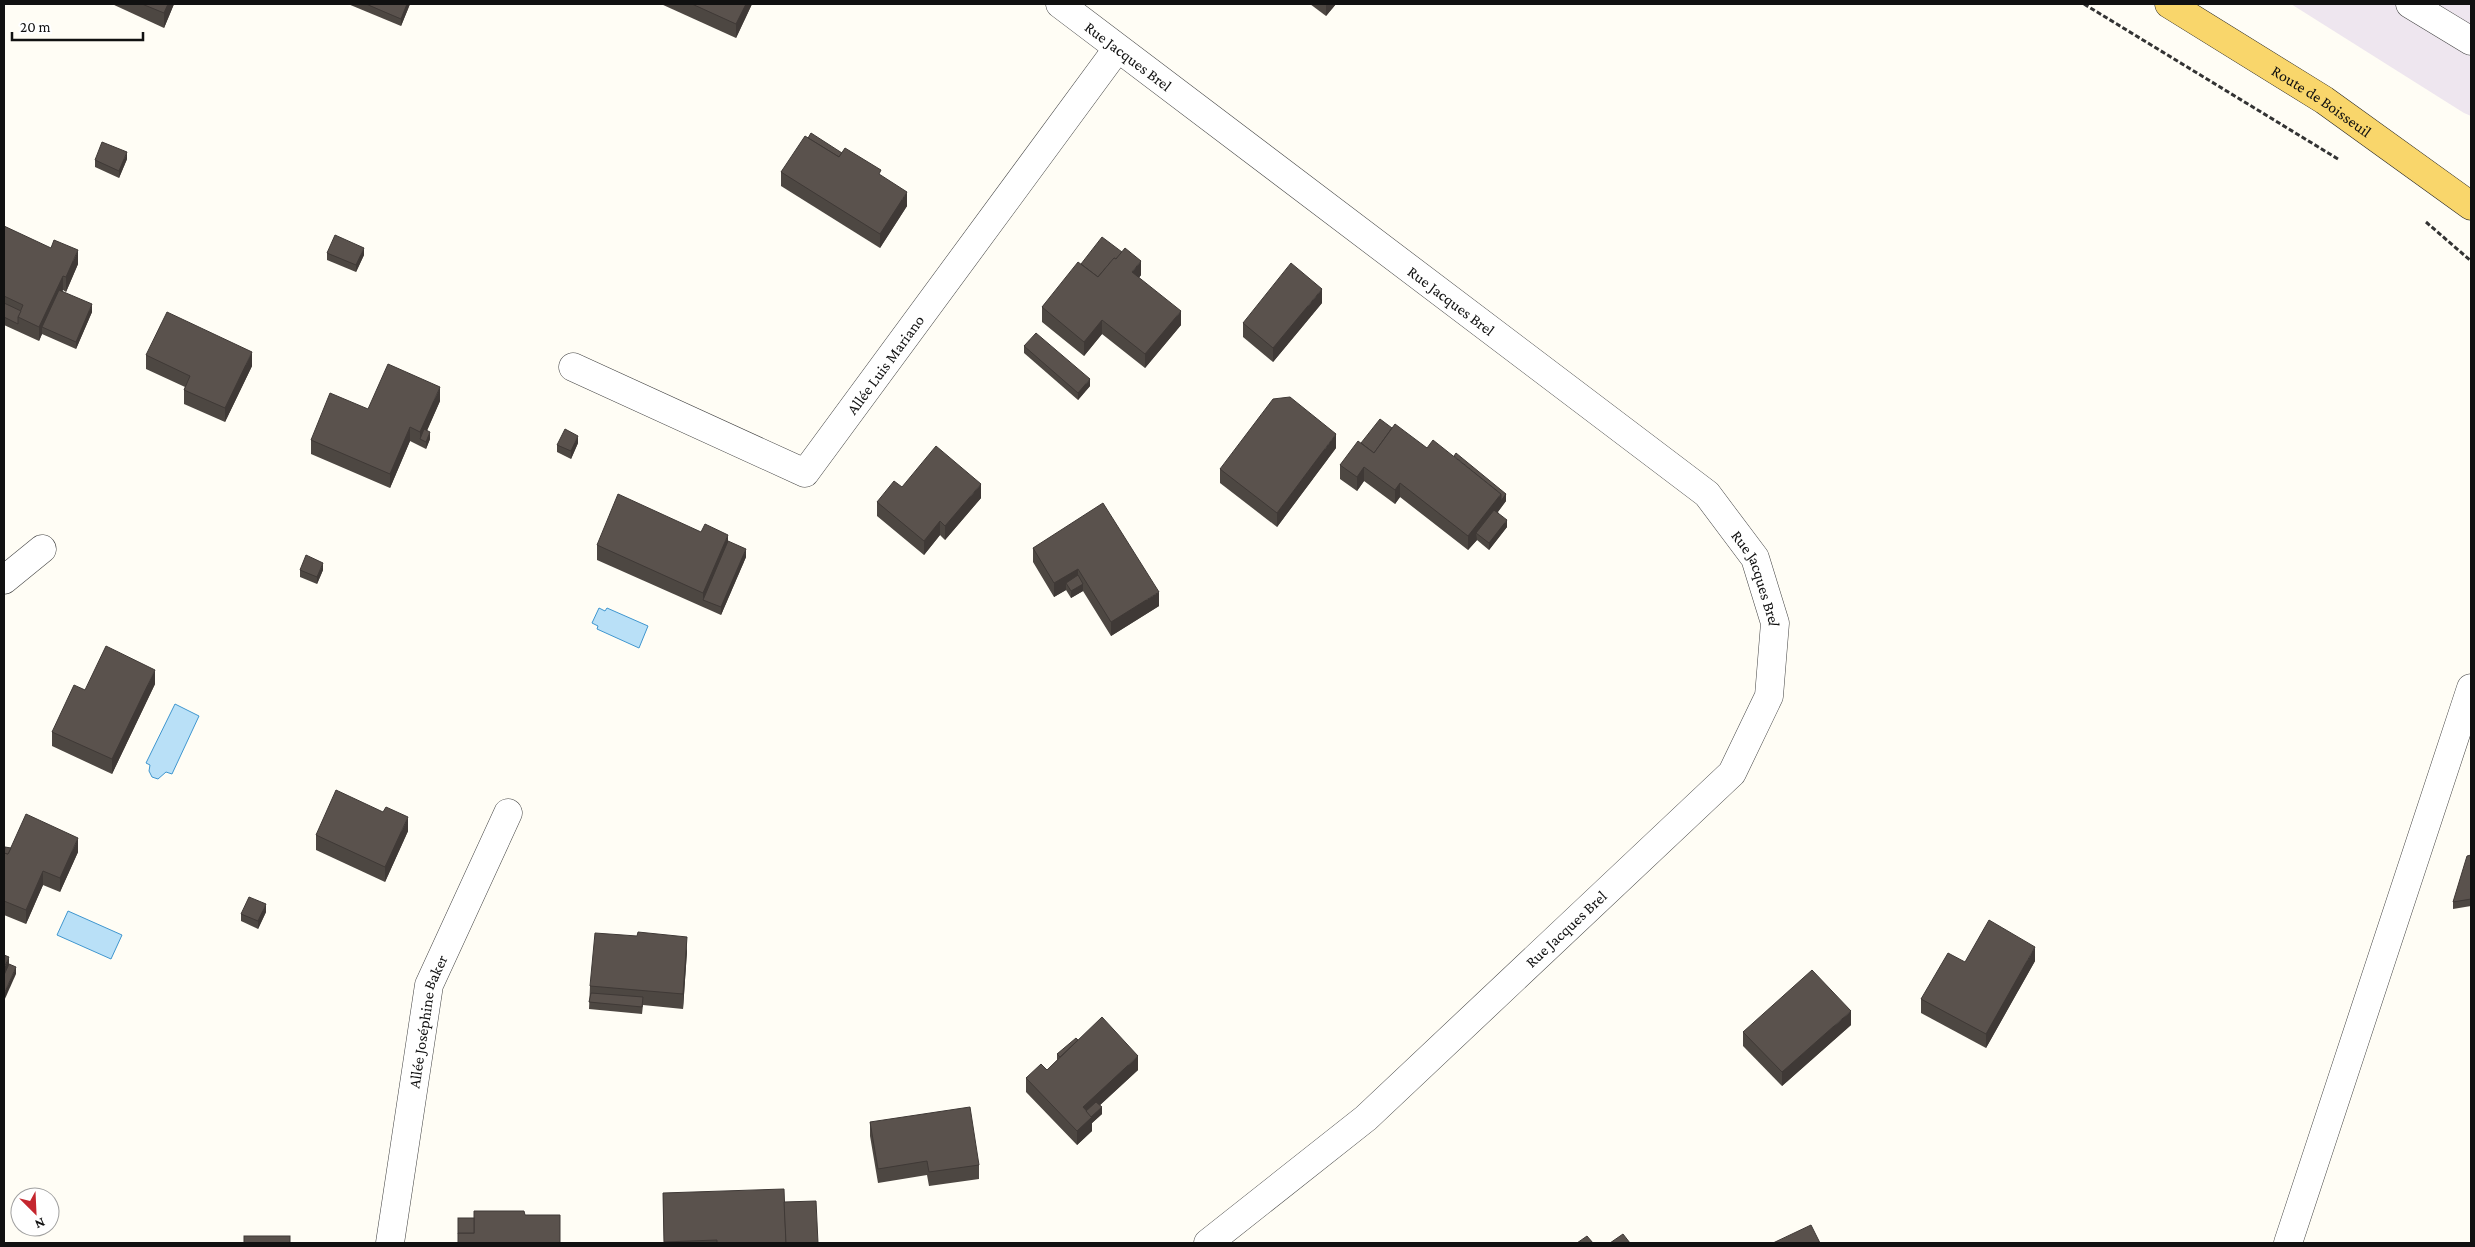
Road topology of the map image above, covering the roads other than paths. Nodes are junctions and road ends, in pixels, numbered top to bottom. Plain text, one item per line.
1 (1060, 4) edge
2 (2169, 4) edge
3 (2410, 4) edge
4 (2471, 41) edge
5 (1117, 49) junction
6 (2471, 206) edge
7 (573, 367) dead end
8 (42, 549) dead end
9 (4, 580) edge
10 (2471, 688) edge
11 (508, 813) dead end
12 (390, 1243) edge
13 (1208, 1243) edge
14 (2288, 1243) edge

1 - 5 street, Rue Jacques Brel
2 - 6 main road, Route de Boisseuil
3 - 4 street
5 - 7 street, Allée Luis Mariano
5 - 13 street, Rue Jacques Brel
8 - 9 street
10 - 14 street
11 - 12 street, Allée Joséphine Baker

